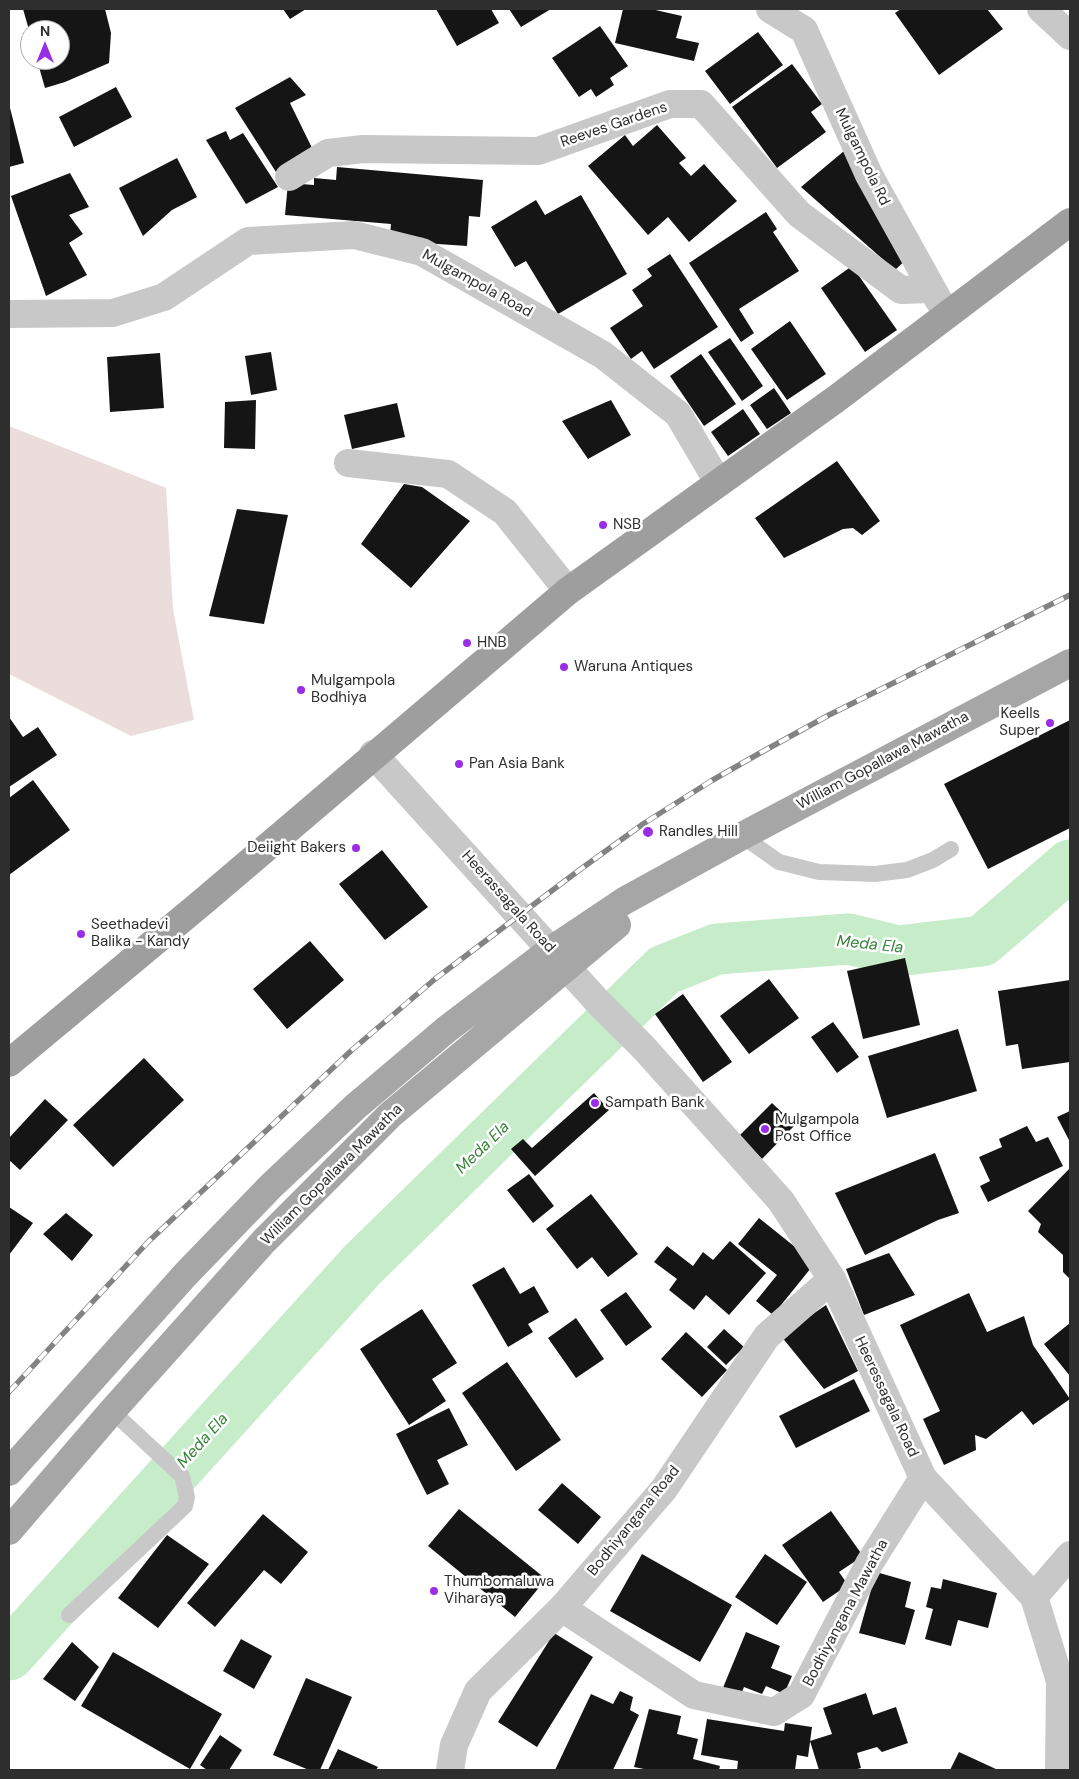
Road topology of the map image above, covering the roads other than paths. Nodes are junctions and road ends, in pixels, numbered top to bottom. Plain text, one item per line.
1 (770, 9) edge
2 (1041, 9) edge
3 (1070, 36) edge
4 (289, 177) dead end
5 (1070, 222) edge
6 (931, 289) junction
7 (9, 314) edge
8 (949, 314) junction
9 (348, 463) dead end
10 (718, 482) junction
11 (568, 590) junction
12 (1070, 663) edge
13 (373, 754) junction
14 (742, 836) junction
15 (951, 849) dead end
16 (559, 958) junction
17 (644, 1048) joint
18 (9, 1063) edge
19 (832, 1279) junction
20 (112, 1411) junction
21 (9, 1472) edge
22 (923, 1478) junction
23 (9, 1531) edge
24 (1070, 1555) edge
25 (1034, 1597) junction
26 (562, 1608) junction
27 (69, 1615) dead end
28 (450, 1770) edge
29 (1059, 1770) edge

1 - 6 street, Mulgampola Rd
2 - 3 street
4 - 6 street, Reeves Gardens
5 - 8 highway
6 - 8 street, Mulgampola Rd
7 - 10 street, Mulgampola Road
8 - 10 highway
9 - 11 street
10 - 11 highway
11 - 13 highway
12 - 14 main road, William Gopallawa Mawatha
13 - 16 street, Heerassagala Road
13 - 18 highway
14 - 15 lane
14 - 16 main road, William Gopallawa Mawatha
16 - 17 street, Heerassagala Road
16 - 20 main road, William Gopallawa Mawatha
16 - 21 main road, William Gopallawa Mawatha
17 - 19 street, Heeressagala Road
19 - 22 street, Heeressagala Road
19 - 26 street, Bodhiyangana Road
20 - 23 main road, William Gopallawa Mawatha
20 - 27 lane
22 - 25 street, Heeressagala Road
22 - 26 street, Bodhiyangana Mawatha
24 - 25 street
25 - 29 street, Heeressagala Road
26 - 28 street, Bodhiyangana Road

